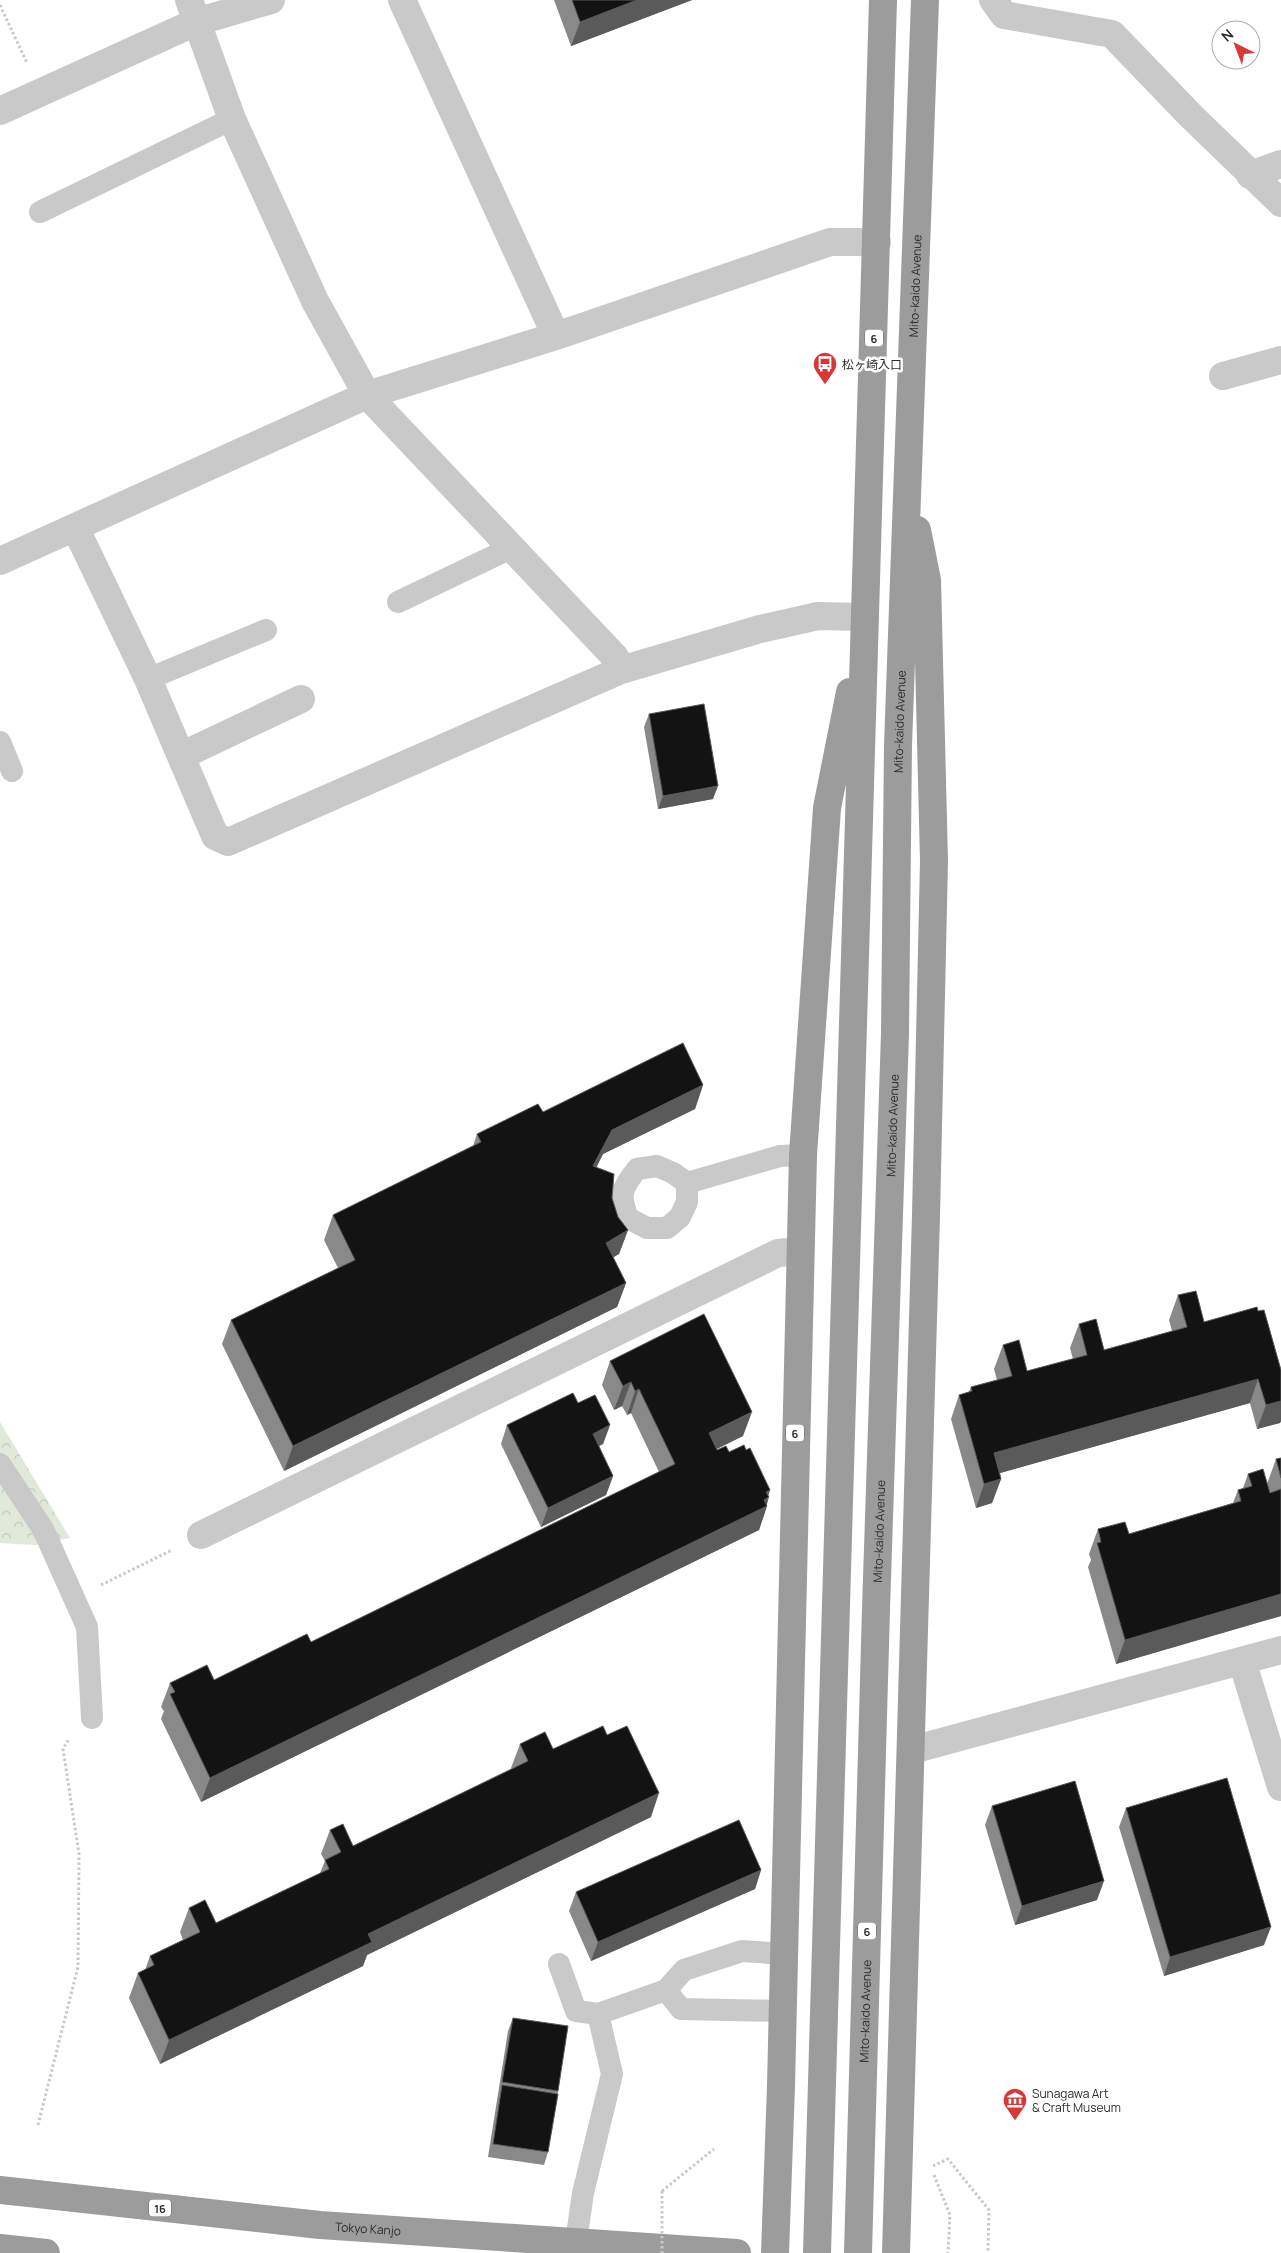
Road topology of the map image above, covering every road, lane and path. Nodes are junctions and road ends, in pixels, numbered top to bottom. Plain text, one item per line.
1 (270, 0) edge
2 (402, 0) edge
3 (883, 0) edge
4 (924, 0) edge
5 (993, 0) edge
6 (0, 5) edge
7 (192, 11) edge
8 (40, 93) junction
9 (0, 111) edge
10 (232, 119) junction
11 (1281, 164) edge
12 (1250, 175) junction
13 (1281, 203) edge
14 (40, 212) dead end
15 (877, 242) junction
16 (556, 336) junction
17 (1281, 360) edge
18 (1223, 376) dead end
19 (367, 395) junction
20 (908, 487) junction
21 (75, 528) junction
22 (512, 547) junction
23 (0, 562) edge
24 (398, 602) dead end
25 (865, 617) junction
26 (266, 630) dead end
27 (621, 670) junction
28 (148, 679) junction
29 (301, 699) dead end
30 (0, 742) edge
31 (181, 756) junction
32 (12, 772) dead end
33 (803, 1155) junction
34 (687, 1183) dead end
35 (800, 1252) junction
36 (0, 1464) edge
37 (201, 1535) joint
38 (74, 1599) junction
39 (1281, 1650) edge
40 (1242, 1661) junction
41 (92, 1718) joint
42 (912, 1750) junction
43 (1281, 1787) edge
44 (784, 1954) junction
45 (559, 1964) dead end
46 (666, 1990) junction
47 (783, 2012) junction
48 (598, 2014) junction
49 (38, 2125) dead end
50 (714, 2149) dead end
51 (0, 2190) edge
52 (576, 2242) junction
53 (0, 2248) edge
54 (46, 2253) edge
55 (662, 2253) edge
56 (737, 2253) edge
57 (775, 2253) edge
58 (817, 2253) edge
59 (858, 2253) edge
60 (896, 2253) edge
61 (948, 2253) edge
62 (988, 2253) edge

1 - 7 street
2 - 16 street
3 - 15 highway, 6
4 - 20 highway, Mito-kaido Avenue / 6
5 - 12 street
6 - 8 path
7 - 8 street
7 - 10 street
8 - 9 street
10 - 14 lane
10 - 19 street
11 - 12 street
12 - 13 street
15 - 16 street
15 - 25 highway, 6
16 - 19 street
17 - 18 street
19 - 21 street
19 - 22 street
20 - 42 highway, 6
20 - 59 highway, Mito-kaido Avenue / 6
21 - 23 street
21 - 28 street
22 - 24 lane
22 - 27 street
25 - 27 street
25 - 33 highway, 6
25 - 58 highway, 6
26 - 28 lane
27 - 31 street
28 - 31 street
29 - 31 street
30 - 32 lane
33 - 34 lane
33 - 35 highway, 6
35 - 37 street
35 - 44 highway, 6
36 - 38 lane
37 - 38 path
38 - 41 lane
39 - 40 street
40 - 42 street
40 - 43 street
41 - 49 path
42 - 60 highway, 6
44 - 46 lane
44 - 47 highway, 6
45 - 48 lane
46 - 47 lane
46 - 48 lane
47 - 57 highway, 6
48 - 52 lane
50 - 55 path, bridge
51 - 52 highway, Tokyo Kanjo / 16
52 - 56 highway, Tokyo Kanjo / 16
53 - 54 highway
61 - 62 path

